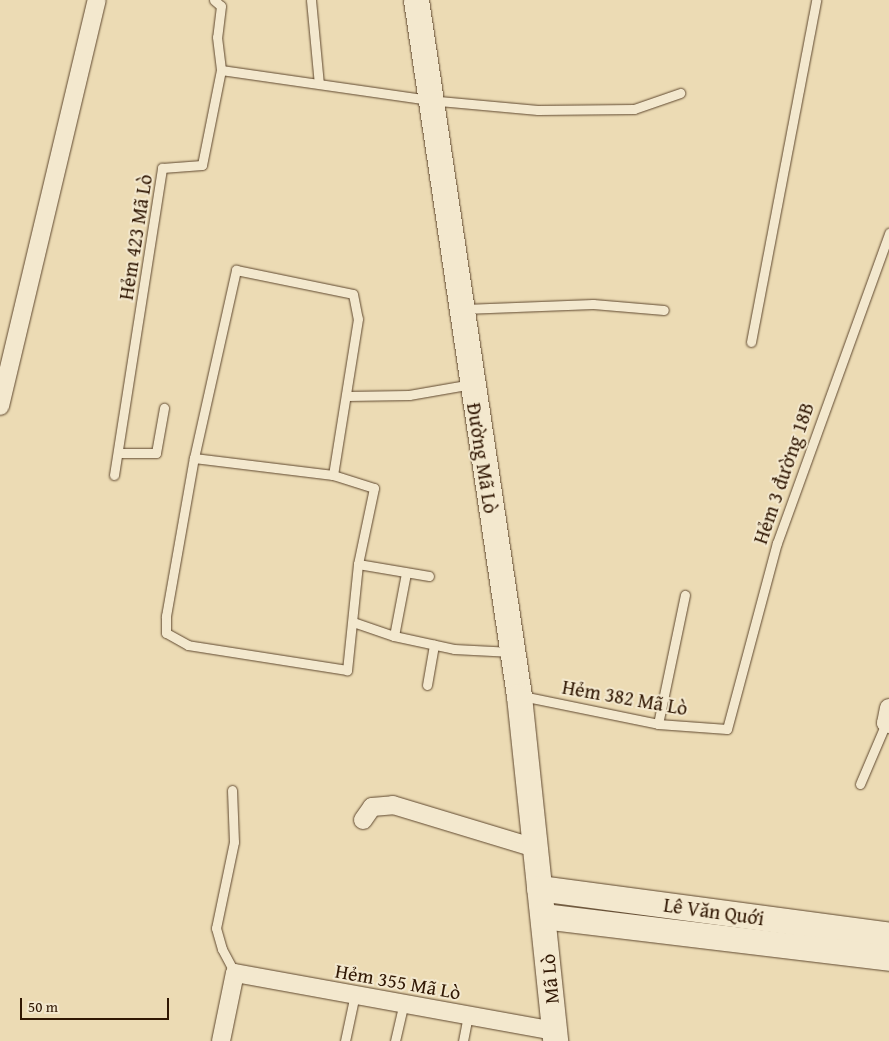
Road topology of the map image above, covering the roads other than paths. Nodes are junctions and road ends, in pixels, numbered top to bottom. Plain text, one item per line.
1 (97, 0) edge
2 (214, 0) edge
3 (311, 0) edge
4 (416, 0) edge
5 (816, 0) edge
6 (221, 70) junction
7 (319, 84) junction
8 (680, 93) dead end
9 (428, 100) junction
10 (889, 233) edge
11 (461, 309) junction
12 (664, 310) dead end
13 (750, 342) dead end
14 (472, 384) junction
15 (347, 396) junction
16 (0, 406) edge
17 (164, 408) dead end
18 (120, 453) junction
19 (194, 458) junction
20 (114, 475) dead end
21 (333, 475) junction
22 (358, 564) junction
23 (406, 573) junction
24 (430, 576) dead end
25 (684, 595) dead end
26 (353, 622) junction
27 (394, 636) junction
28 (434, 645) junction
29 (512, 652) junction
30 (427, 685) dead end
31 (519, 696) junction
32 (888, 718) edge
33 (658, 724) junction
34 (726, 729) joint
35 (860, 784) dead end
36 (232, 790) dead end
37 (363, 820) dead end
38 (535, 848) junction
39 (539, 888) junction
40 (543, 916) junction
41 (889, 935) edge
42 (889, 958) edge
43 (235, 972) junction
44 (355, 994) junction
45 (404, 1003) junction
46 (468, 1015) junction
47 (554, 1036) edge
48 (221, 1041) edge
49 (345, 1041) edge
50 (395, 1041) edge
51 (463, 1041) edge

1 - 16 street
2 - 6 lane
3 - 7 lane
4 - 9 main road, Đường Mã Lò
5 - 13 lane
6 - 7 lane
6 - 18 lane, Hẻm 423 Mã Lò
7 - 9 lane
8 - 9 lane
9 - 11 main road, Đường Mã Lò
10 - 34 lane, Hẻm 3 đường 18B
11 - 12 lane
11 - 14 main road, Đường Mã Lò
14 - 15 lane
14 - 29 main road, Đường Mã Lò
15 - 19 lane
15 - 21 lane
17 - 18 lane
18 - 20 lane, Hẻm 423 Mã Lò
19 - 21 lane
19 - 26 lane
21 - 22 lane
22 - 23 lane
22 - 26 lane
23 - 24 lane
23 - 27 lane
25 - 33 lane
26 - 27 lane
27 - 28 lane
28 - 29 lane
28 - 30 lane
29 - 31 main road, Đường Mã Lò
31 - 33 lane, Hẻm 382 Mã Lò
31 - 38 main road, Đường Mã Lò
32 - 35 lane
33 - 34 lane, Hẻm 382 Mã Lò
36 - 43 lane
37 - 38 street
38 - 39 main road, Đường Mã Lò
39 - 40 main road, Đường Mã Lò
39 - 41 main road, Lê Văn Quới
40 - 42 main road, Lê Văn Quới
40 - 47 main road, Mã Lò
43 - 44 street, Hẻm 355 Mã Lò
43 - 48 street
44 - 45 street, Hẻm 355 Mã Lò
44 - 49 lane
45 - 46 street, Hẻm 355 Mã Lò
45 - 50 lane
46 - 47 street, Hẻm 355 Mã Lò
46 - 51 lane

